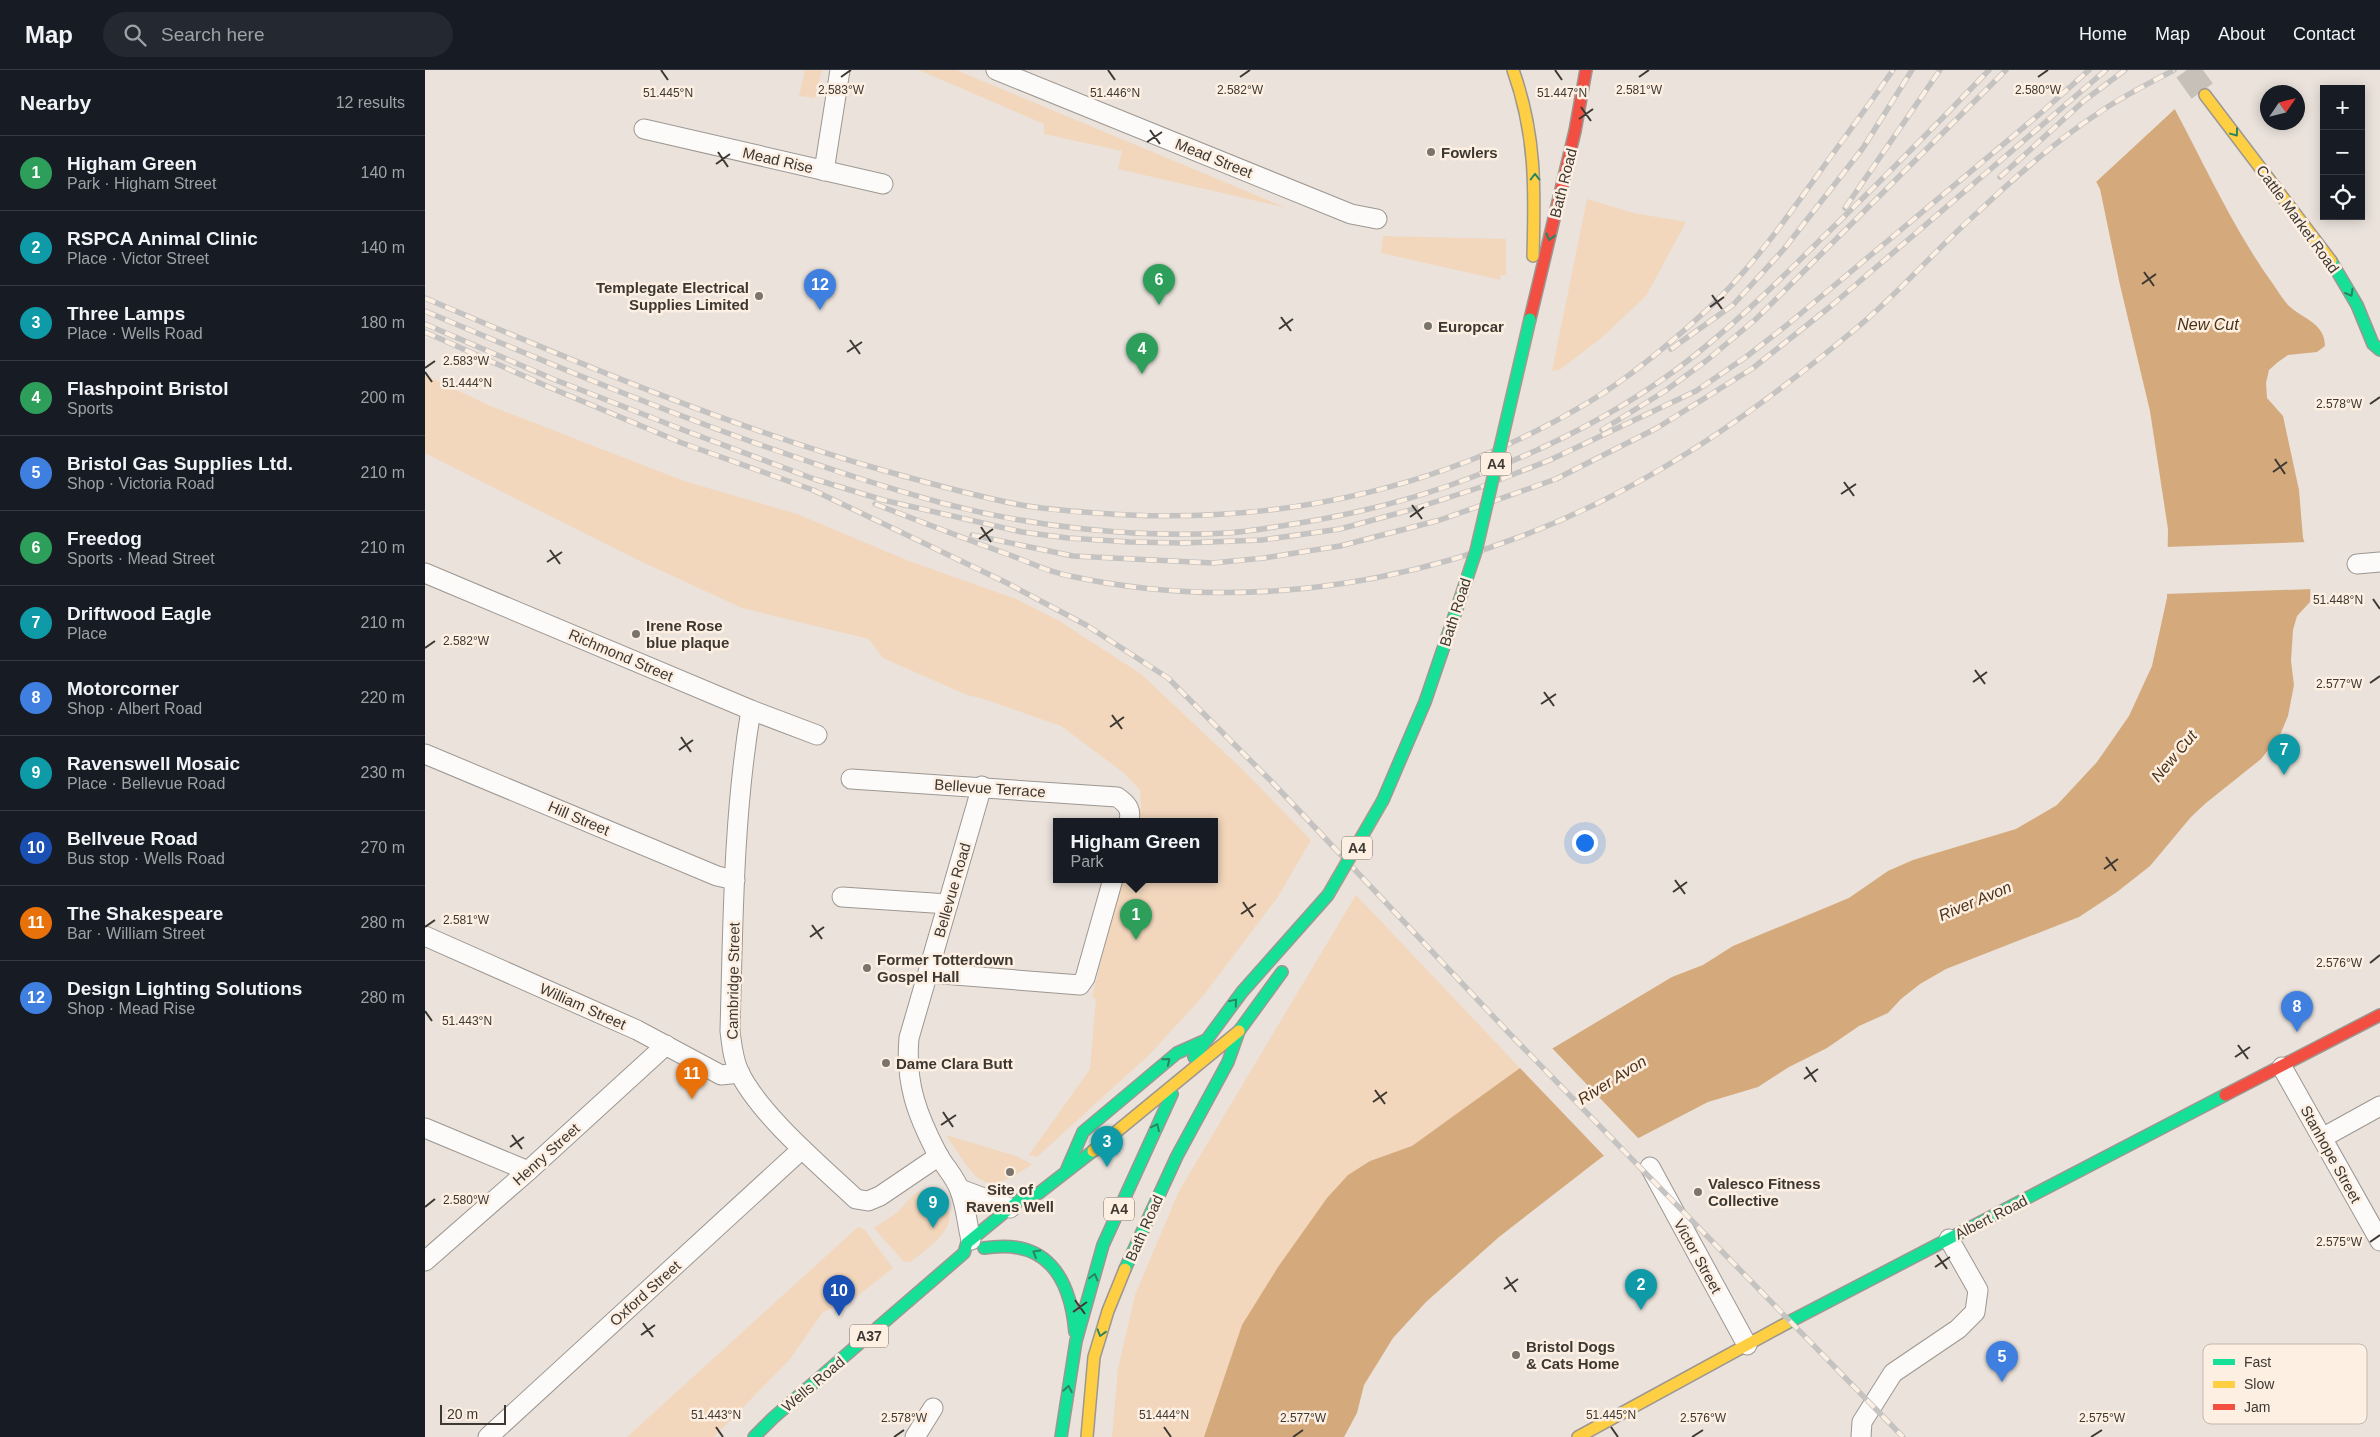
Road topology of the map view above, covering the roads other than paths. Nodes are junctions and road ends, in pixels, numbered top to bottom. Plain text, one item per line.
1 (839, 70) edge
2 (996, 70) edge
3 (1513, 70) edge
4 (1586, 70) edge
5 (2205, 95) tunnel mouth
6 (644, 129) dead end
7 (824, 171) junction
8 (883, 184) dead end
9 (1377, 219) dead end
10 (1536, 295) junction
11 (2380, 350) edge
12 (2380, 562) edge
13 (2357, 564) dead end
14 (425, 573) edge
15 (751, 710) junction
16 (817, 735) dead end
17 (425, 754) edge
18 (851, 779) dead end
19 (982, 786) junction
20 (1128, 813) edge
21 (735, 880) junction
22 (1112, 883) edge
23 (843, 897) dead end
24 (948, 904) junction
25 (1319, 908) junction
26 (425, 936) edge
27 (1296, 950) dead end
28 (1286, 966) dead end
29 (929, 973) junction
30 (2380, 1015) edge
31 (1239, 1031) junction
32 (1204, 1041) junction
33 (666, 1044) junction
34 (2282, 1067) junction
35 (740, 1073) junction
36 (1179, 1083) junction
37 (2380, 1106) edge
38 (425, 1128) edge
39 (2322, 1138) junction
40 (802, 1149) junction
41 (939, 1156) junction
42 (1649, 1167) dead end
43 (528, 1171) junction
44 (1066, 1172) junction
45 (960, 1189) junction
46 (1039, 1193) junction
47 (1010, 1208) junction
48 (1031, 1210) dead end
49 (998, 1237) dead end
50 (1949, 1239) junction
51 (2380, 1241) edge
52 (973, 1247) junction
53 (425, 1261) edge
54 (1076, 1341) junction
55 (1747, 1345) junction
56 (933, 1408) dead end
57 (488, 1437) edge
58 (754, 1437) edge
59 (915, 1437) edge
60 (1061, 1437) edge
61 (1087, 1437) edge
62 (1578, 1437) edge
63 (1861, 1437) edge

1 - 7 street, Mead Rise
2 - 9 street, Mead Street
10 -> 3 main road, Bath Road / A4
4 -> 10 main road, Bath Road / A4
5 -> 11 main road, Cattle Market Road
6 - 7 street, Mead Rise
7 - 8 street, Mead Rise
10 - 25 main road, Bath Road / A4, bridge
12 - 13 street
14 - 15 street, Richmond Street
15 - 16 street, Richmond Street
15 - 21 street, Cambridge Street
17 - 21 street, Hill Street
18 - 19 street, Bellevue Terrace
19 - 20 street, Bellevue Terrace
19 - 24 street, Bellevue Road
21 - 35 street, Cambridge Street
22 - 29 street
23 - 24 street
24 - 29 street, Bellevue Road
25 - 27 main road, Bath Road / A4
32 -> 25 main road, Bath Road / A4
26 - 33 street, William Street
28 - 31 main road, Bath Road / A4
29 - 41 street, Bellevue Road
30 - 34 main road, Albert Road
31 - 36 main road, Bath Road / A4
31 -> 61 main road, Bath Road / A4
32 - 36 main road, Bath Road / A4
44 -> 32 main road, A37
33 - 35 street, William Street
33 - 43 street, Henry Street
34 - 39 street, Stanhope Street
34 - 50 main road, Albert Road
35 - 40 street, Cambridge Street
36 - 44 main road, Wells Road / A37
54 -> 36 main road, Bath Road / A4
37 - 39 street
38 - 43 street
39 - 51 street, Stanhope Street
40 - 41 street, Cambridge Street
40 - 57 street, Oxford Street
41 - 45 street, Bellevue Road
42 - 55 street, Victor Street
43 - 53 street, Henry Street
44 - 46 main road, Wells Road / A37
45 - 47 street
45 - 52 street, Bellevue Road
46 - 47 main road, Wells Road / A37
46 - 48 main road, Wells Road / A37
47 - 52 main road, Wells Road / A37
49 - 52 main road, Wells Road / A37
50 - 55 main road, Albert Road
50 - 63 street
54 -> 52 main road
52 - 58 main road, Wells Road / A37
60 -> 54 main road, Bath Road / A4
55 - 62 main road, Albert Road
56 - 59 street

